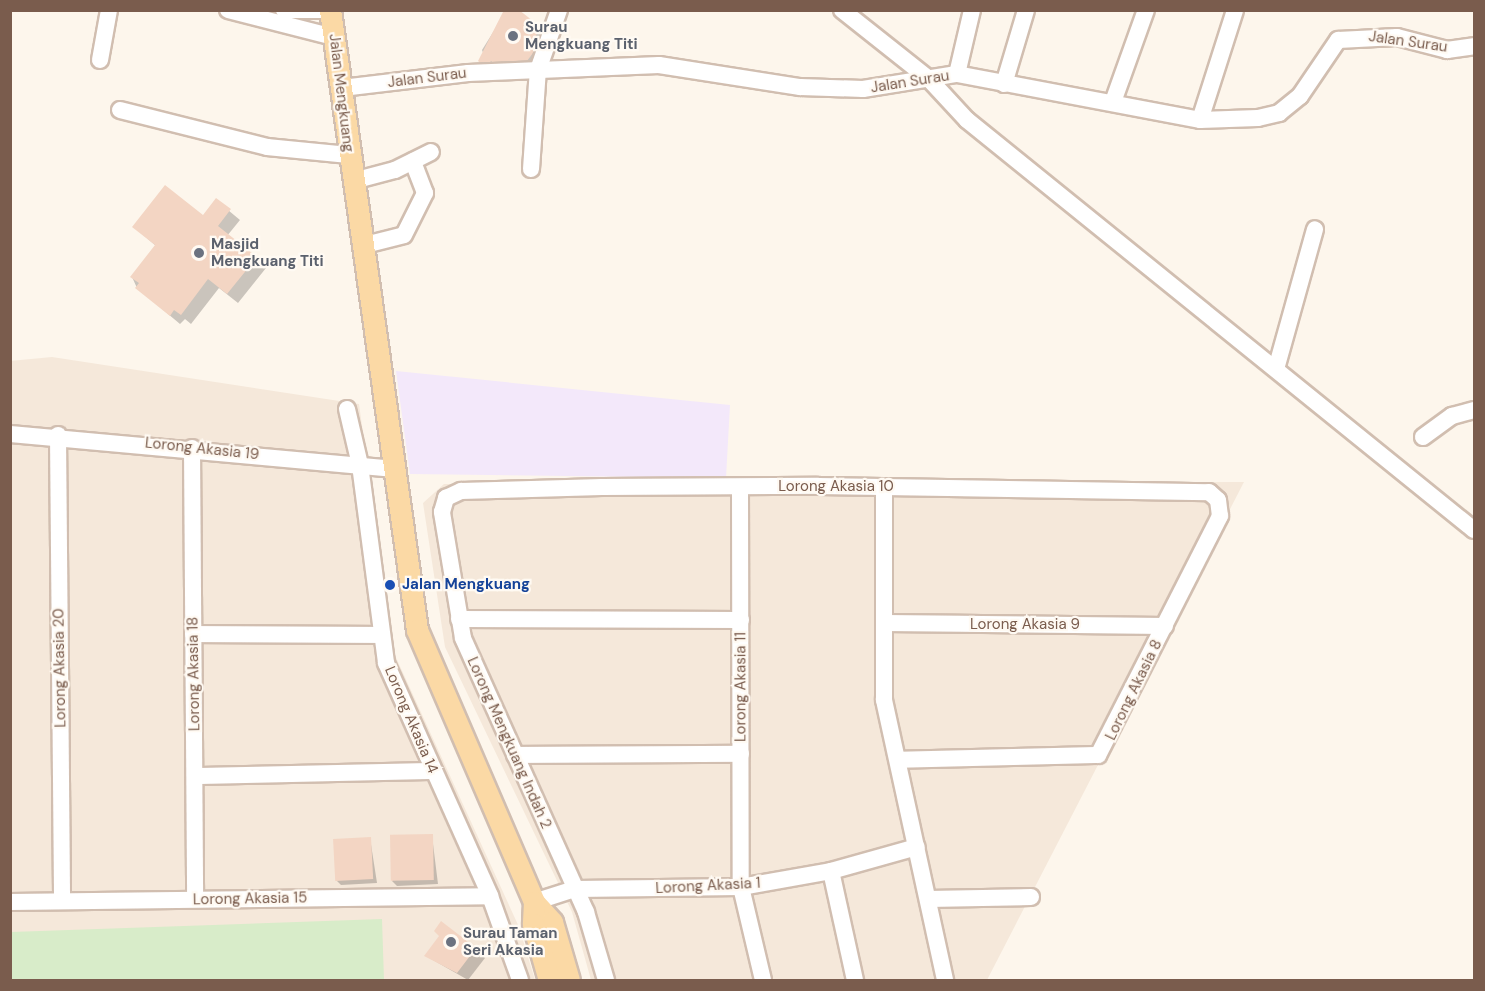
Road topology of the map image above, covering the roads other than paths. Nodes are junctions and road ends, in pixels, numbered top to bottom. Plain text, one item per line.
1 (109, 10) edge
2 (228, 10) edge
3 (284, 10) edge
4 (559, 10) edge
5 (842, 10) edge
6 (972, 10) edge
7 (1026, 10) edge
8 (1146, 10) edge
9 (1235, 10) edge
10 (322, 11) edge
11 (326, 35) junction
12 (1474, 46) edge
13 (100, 60) dead end
14 (537, 70) junction
15 (957, 74) junction
16 (929, 79) junction
17 (1004, 84) junction
18 (342, 88) junction
19 (1113, 102) junction
20 (120, 110) dead end
21 (1200, 120) junction
22 (431, 152) dead end
23 (349, 155) junction
24 (413, 161) junction
25 (531, 169) dead end
26 (353, 181) junction
27 (1315, 229) dead end
28 (361, 246) junction
29 (1276, 369) junction
30 (347, 409) dead end
31 (1474, 410) edge
32 (10, 434) edge
33 (58, 435) junction
34 (1423, 437) dead end
35 (192, 448) junction
36 (360, 465) junction
37 (392, 469) junction
38 (884, 487) junction
39 (740, 488) junction
40 (446, 498) joint
41 (1221, 506) joint
42 (1474, 530) edge
43 (459, 620) junction
44 (741, 620) junction
45 (884, 623) junction
46 (1165, 626) junction
47 (193, 634) junction
48 (381, 634) junction
49 (741, 754) junction
50 (515, 755) junction
51 (898, 760) junction
52 (433, 771) junction
53 (196, 776) junction
54 (916, 847) junction
55 (831, 871) junction
56 (741, 887) junction
57 (575, 890) junction
58 (490, 896) junction
59 (1031, 897) dead end
60 (195, 899) junction
61 (928, 899) junction
62 (62, 901) junction
63 (10, 902) edge
64 (534, 902) junction
65 (520, 981) edge
66 (549, 981) edge
67 (569, 981) edge
68 (606, 981) edge
69 (763, 981) edge
70 (855, 981) edge
71 (945, 981) edge

1 - 13 street
2 - 11 street
3 - 10 street
4 - 14 street
5 - 16 street
6 - 15 street
7 - 17 street
8 - 19 street
9 - 21 street
10 - 11 main road, Jalan Mengkuang
11 - 18 main road, Jalan Mengkuang
12 - 21 street, Jalan Surau
14 - 16 street, Jalan Surau
14 - 18 street, Jalan Surau
14 - 25 street
15 - 16 street, Jalan Surau
15 - 17 street, Jalan Surau
16 - 29 street
17 - 19 street, Jalan Surau
18 - 23 main road, Jalan Mengkuang
19 - 21 street, Jalan Surau
20 - 23 street
22 - 24 street
23 - 26 main road, Jalan Mengkuang
24 - 26 street
24 - 28 street
26 - 28 main road, Jalan Mengkuang
27 - 29 street
28 - 37 main road, Jalan Mengkuang
29 - 42 street
30 - 36 street, Lorong Akasia 14
31 - 34 street
32 - 33 street, Lorong Akasia 19
33 - 35 street, Lorong Akasia 19
33 - 62 street, Lorong Akasia 20
35 - 36 street, Lorong Akasia 19
35 - 47 street, Lorong Akasia 18
36 - 37 street, Lorong Akasia 19
36 - 48 street, Lorong Akasia 14
37 - 64 main road, Jalan Mengkuang
38 - 39 street, Lorong Akasia 10
38 - 41 street, Lorong Akasia 10
38 - 45 street
39 - 40 street, Lorong Akasia 10
39 - 44 street, Lorong Akasia 11
40 - 43 street, Lorong Mengkuang Indah 2
41 - 46 street, Lorong Akasia 8
43 - 44 street
43 - 50 street, Lorong Mengkuang Indah 2
44 - 49 street, Lorong Akasia 11
45 - 46 street, Lorong Akasia 9
45 - 51 street
46 - 51 street, Lorong Akasia 8
47 - 48 street
47 - 53 street, Lorong Akasia 18
48 - 52 street, Lorong Akasia 14
49 - 50 street
49 - 56 street, Lorong Akasia 11
50 - 57 street, Lorong Mengkuang Indah 2
51 - 54 street
52 - 53 street
52 - 58 street, Lorong Akasia 14
53 - 60 street, Lorong Akasia 18
54 - 55 street, Lorong Akasia 1
54 - 61 street
55 - 56 street, Lorong Akasia 1
55 - 70 street
56 - 57 street, Lorong Akasia 1
56 - 69 street, Lorong Akasia 11
57 - 64 street, Lorong Akasia 1
57 - 68 street, Lorong Mengkuang Indah 2
58 - 60 street, Lorong Akasia 15
58 - 65 street, Lorong Akasia 14
59 - 61 street
60 - 62 street, Lorong Akasia 15
61 - 71 street
62 - 63 street, Lorong Akasia 15
64 - 66 main road, Jalan Mengkuang
64 - 67 main road, Jalan Mengkuang

